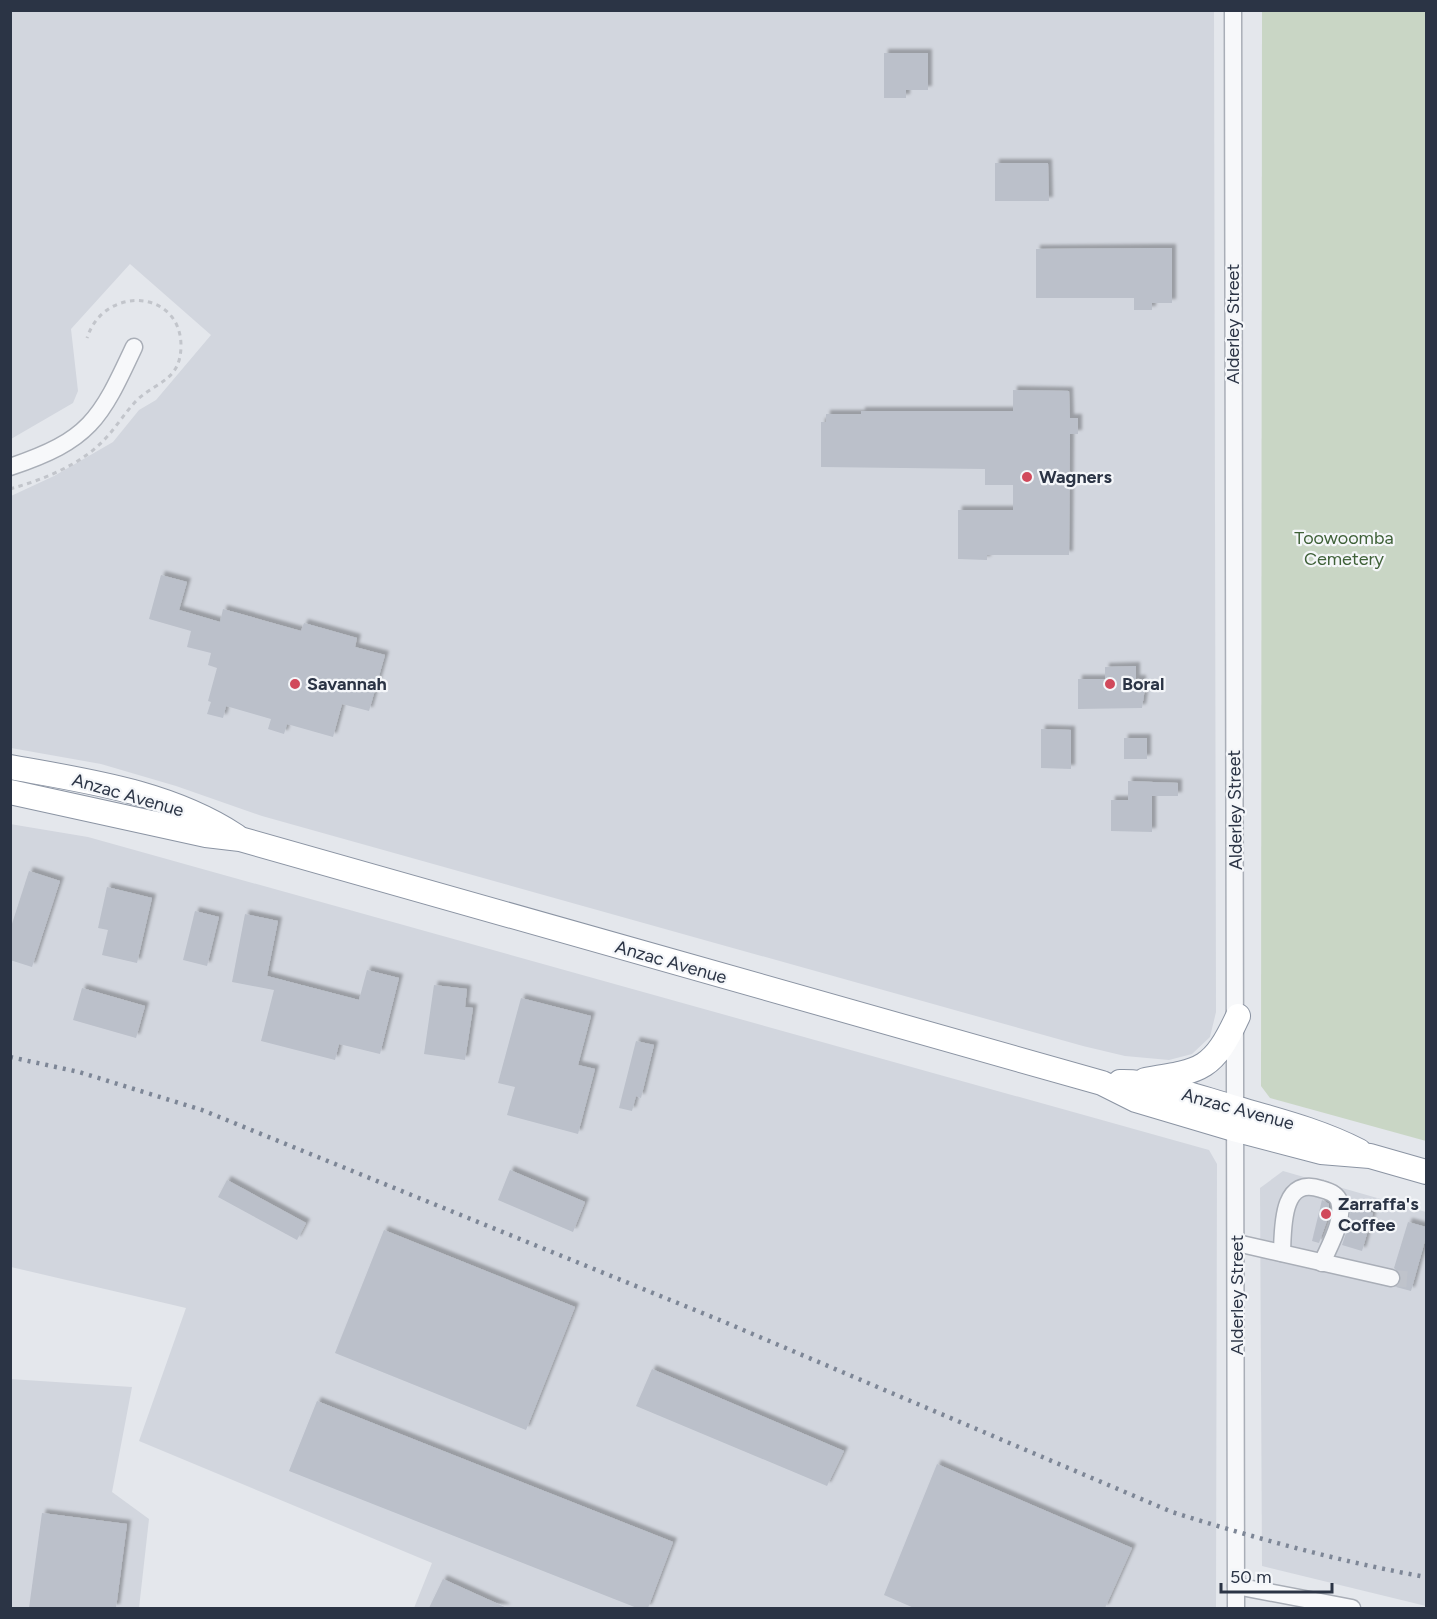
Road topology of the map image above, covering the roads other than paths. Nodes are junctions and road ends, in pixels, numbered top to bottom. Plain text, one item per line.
1 (1233, 10) edge
2 (134, 347) dead end
3 (10, 467) edge
4 (10, 767) edge
5 (10, 792) edge
6 (240, 839) junction
7 (1238, 1016) junction
8 (1131, 1082) junction
9 (1102, 1083) junction
10 (1237, 1119) junction
11 (1426, 1172) edge
12 (1237, 1243) junction
13 (1282, 1253) junction
14 (1322, 1263) junction
15 (1391, 1278) tunnel mouth
16 (1236, 1586) junction
17 (1236, 1608) edge
18 (1352, 1608) edge

1 - 7 street, Alderley Street
2 - 3 street
4 - 6 highway, Anzac Avenue
5 - 6 highway, Anzac Avenue
6 - 9 highway, Anzac Avenue
7 - 8 highway
7 - 10 street, Alderley Street
8 - 9 highway, Anzac Avenue
8 - 10 highway, Anzac Avenue
9 - 10 highway, Anzac Avenue
10 - 11 highway, Anzac Avenue
10 - 12 street, Alderley Street
12 - 13 street
12 - 16 street, Alderley Street
13 - 14 street
13 - 14 street
14 - 15 street
16 - 17 street, Alderley Street
16 - 18 street

